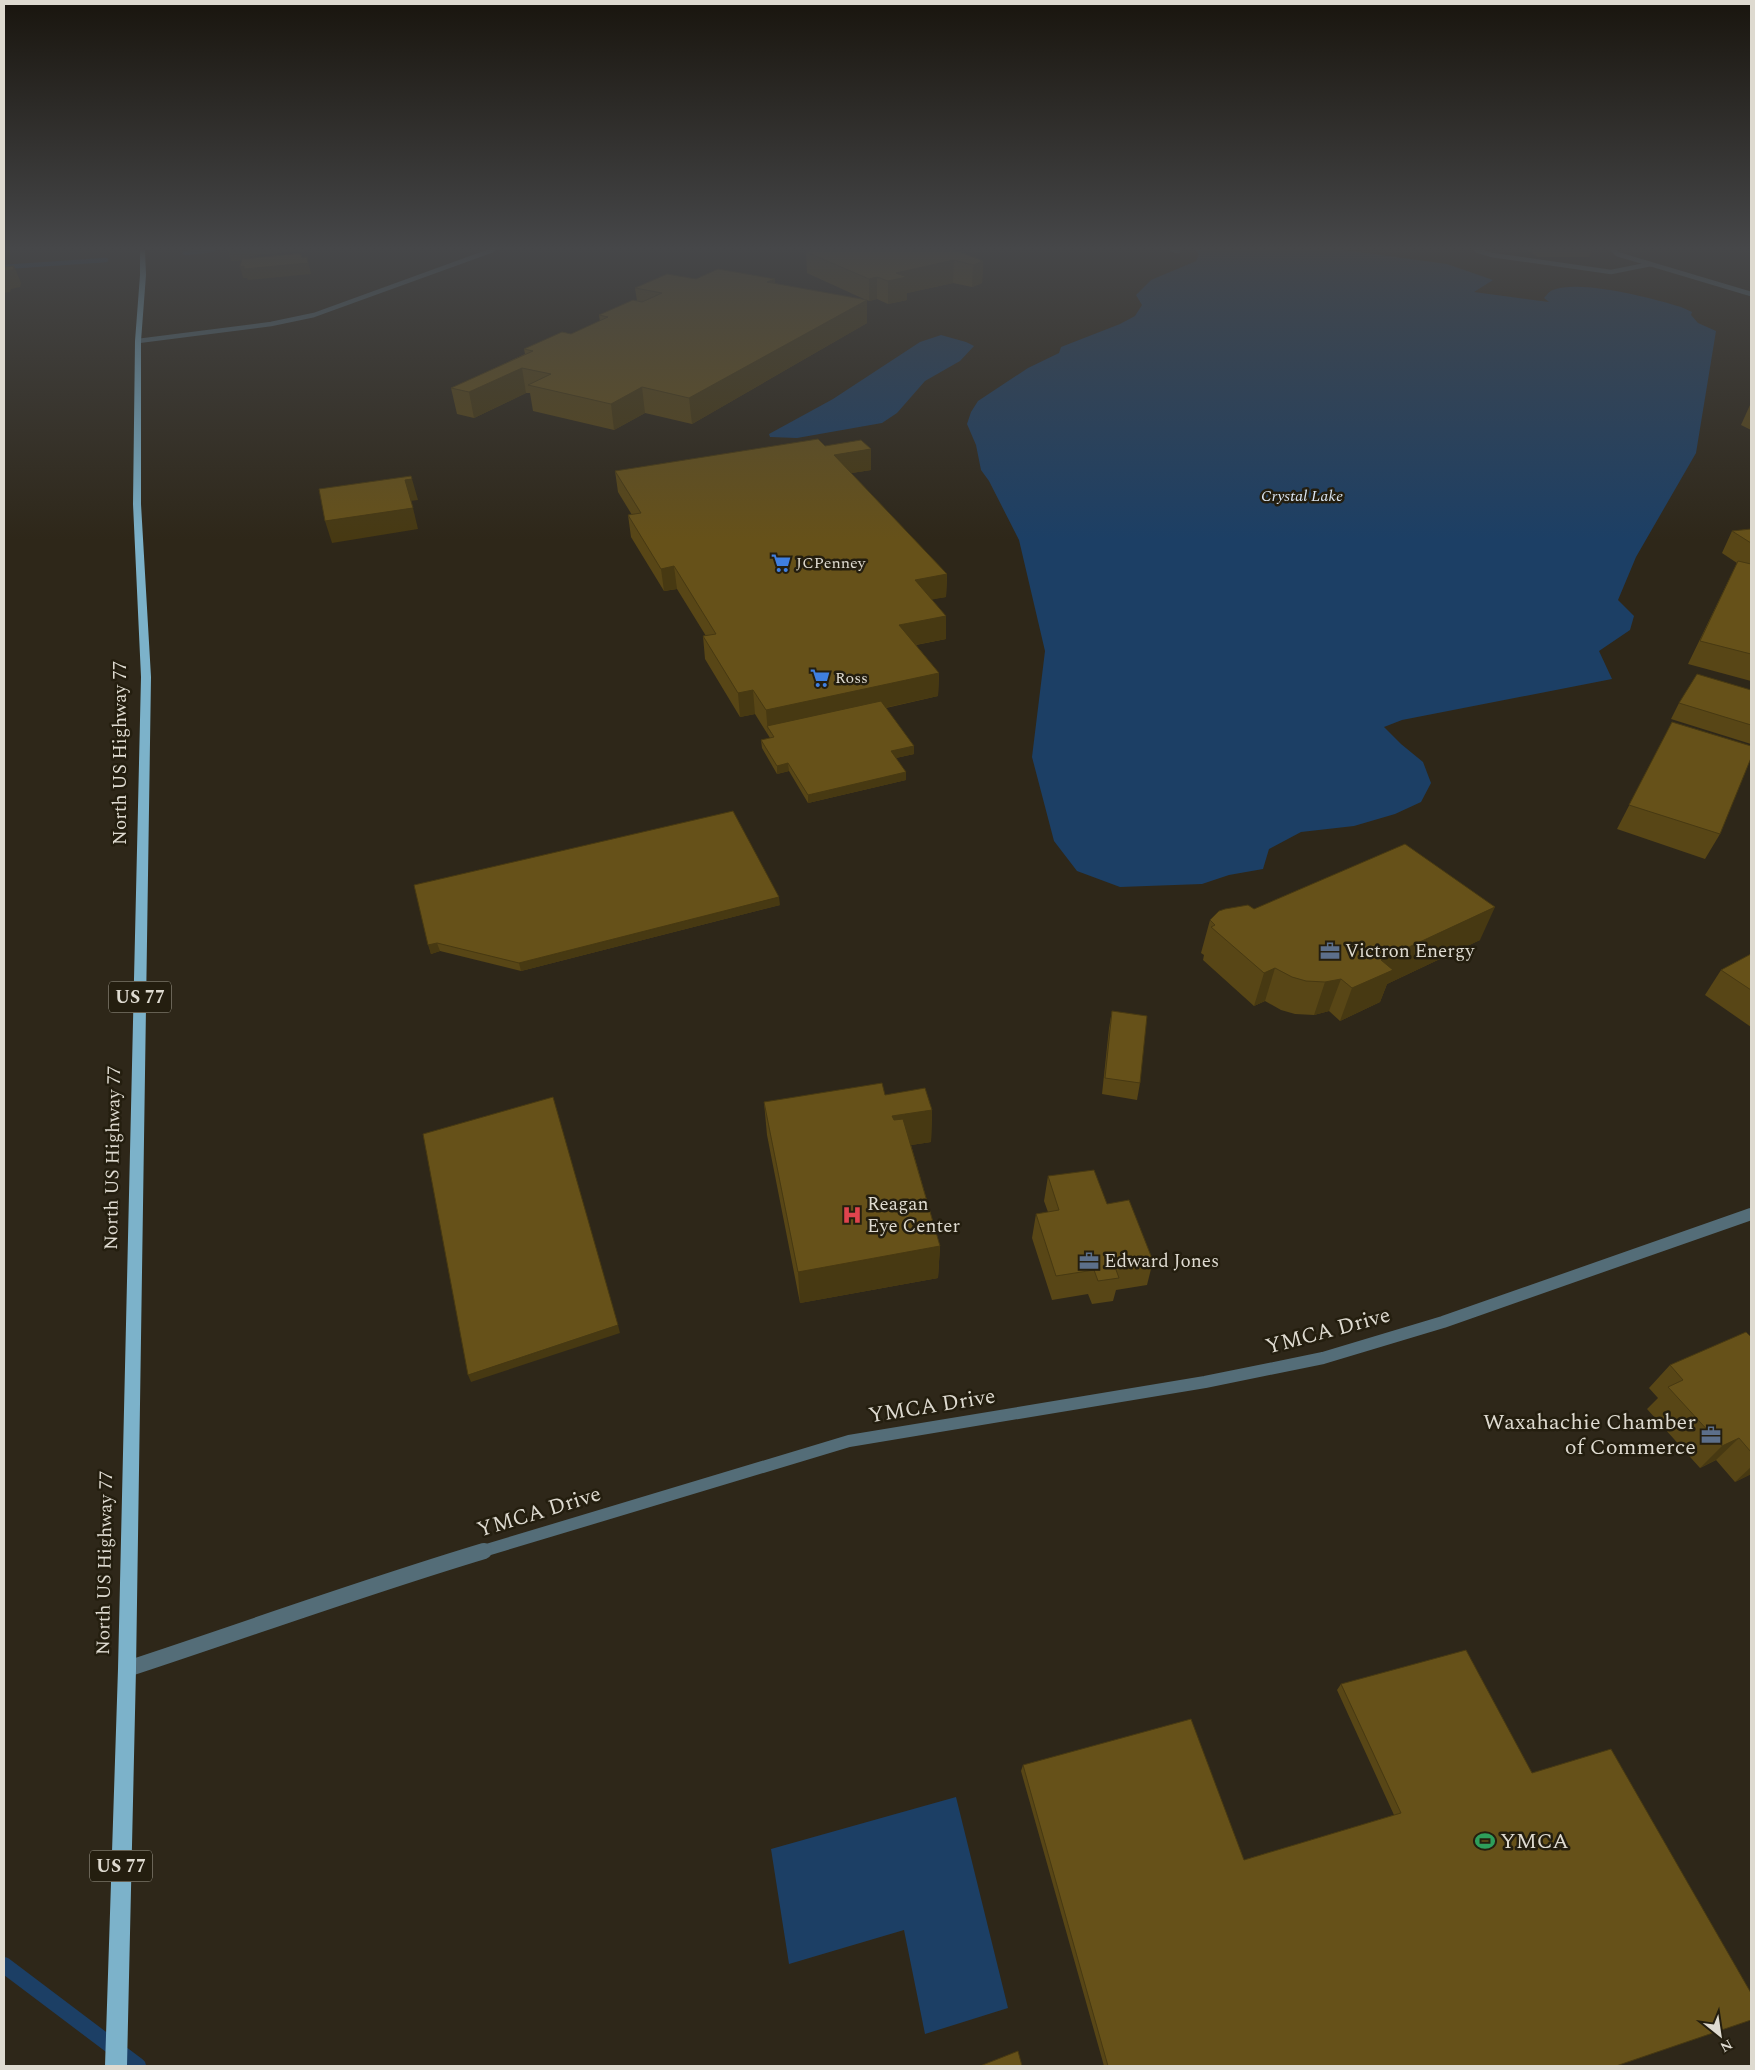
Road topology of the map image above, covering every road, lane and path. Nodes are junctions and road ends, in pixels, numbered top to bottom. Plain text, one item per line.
1 (138, 347) edge
2 (1751, 1214) edge
3 (127, 1669) junction
4 (116, 2066) edge

1 - 3 main road, North US Highway 77 / US 77
2 - 3 street, YMCA Drive
3 - 4 main road, North US Highway 77 / US 77

